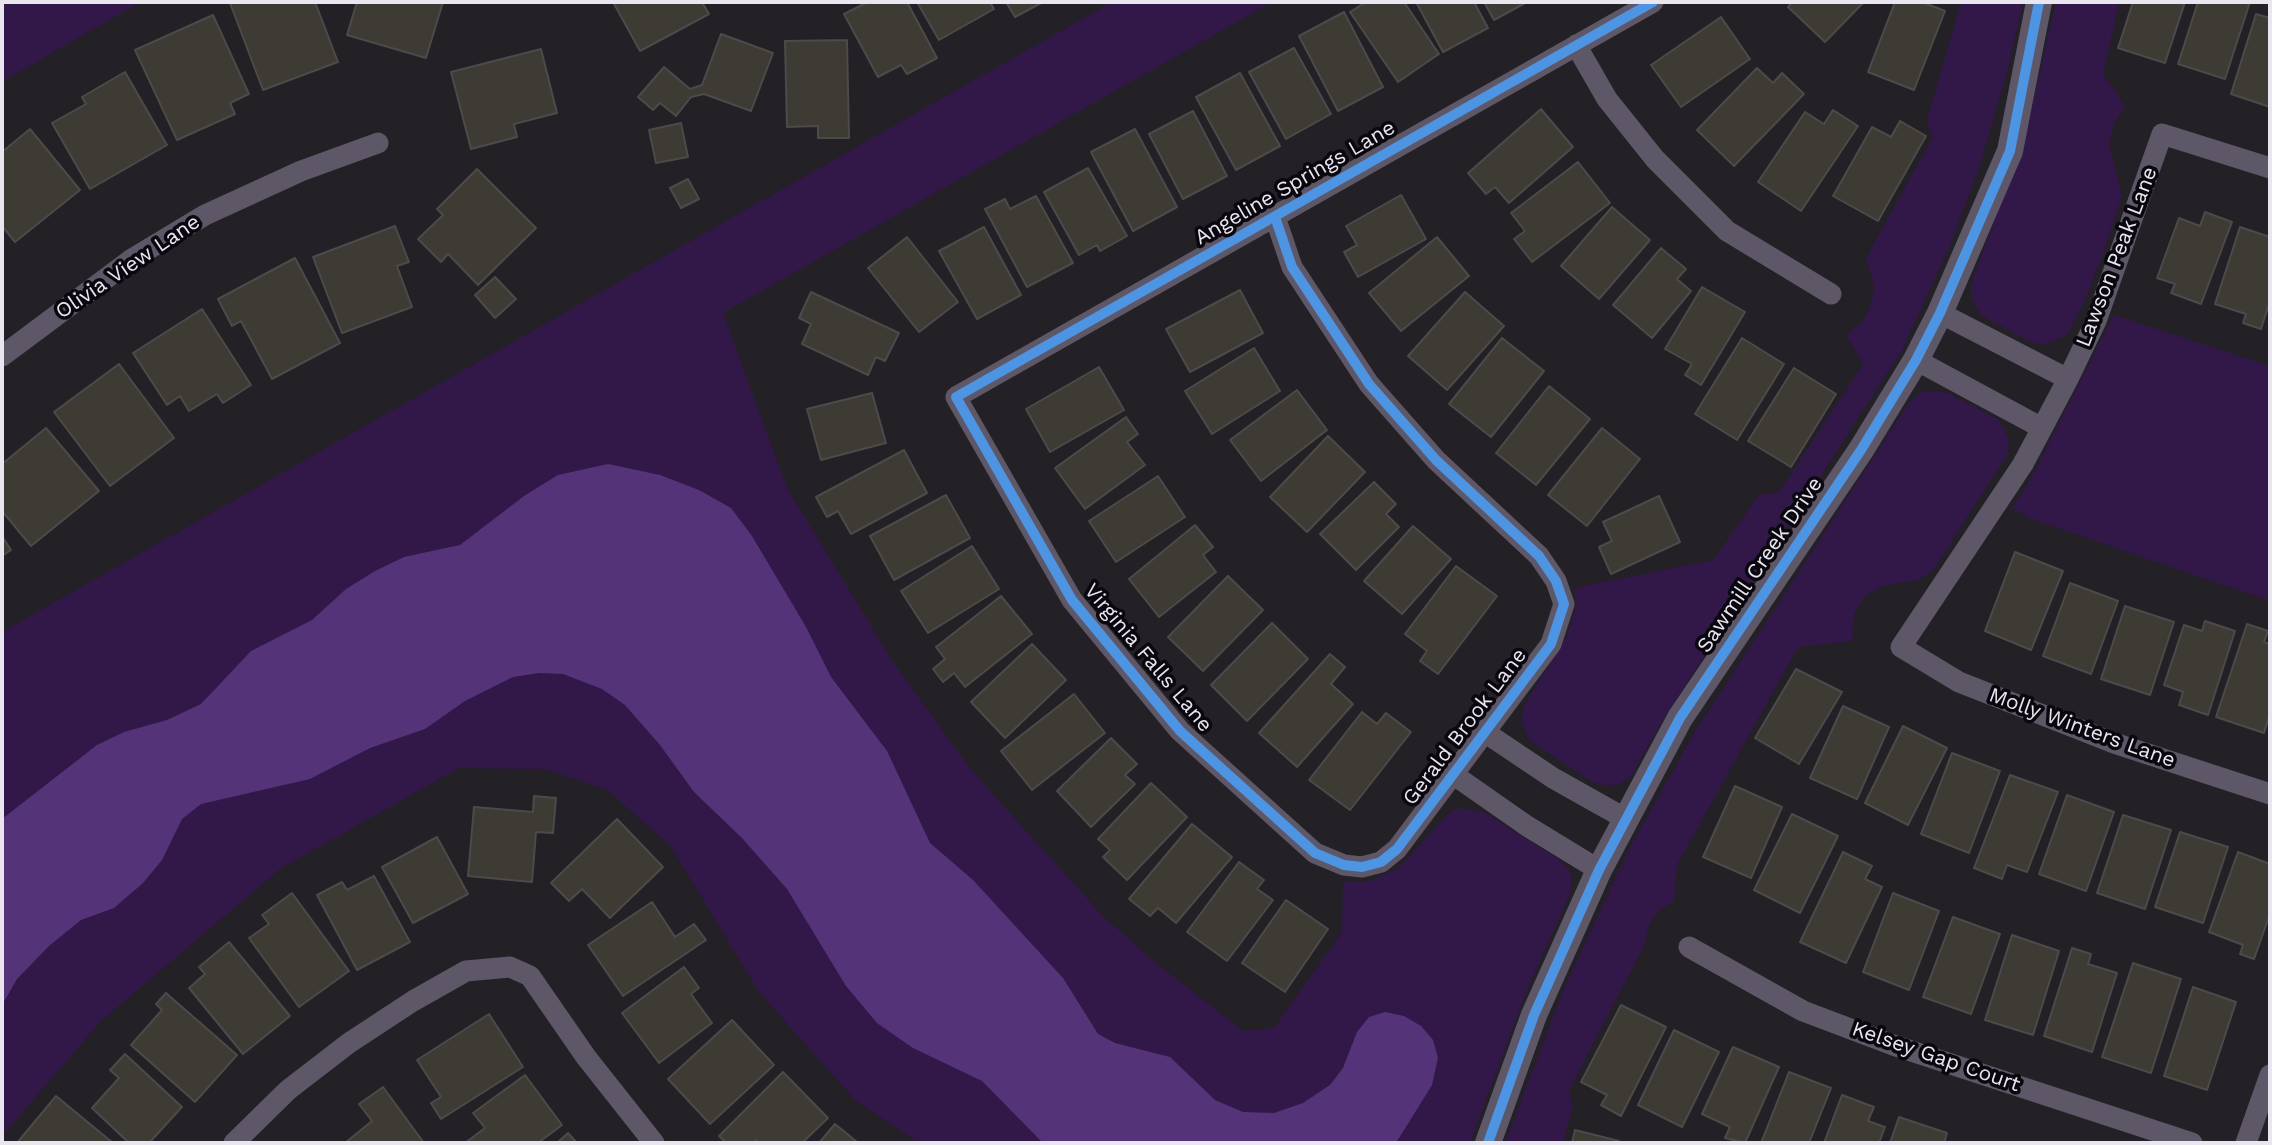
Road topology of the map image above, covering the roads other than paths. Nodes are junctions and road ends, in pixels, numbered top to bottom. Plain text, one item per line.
1 (1653, 2) edge
2 (2039, 2) edge
3 (1576, 45) junction
4 (378, 143) dead end
5 (2270, 168) edge
6 (1275, 217) junction
7 (1831, 294) dead end
8 (1940, 313) junction
9 (2, 356) edge
10 (1916, 360) junction
11 (2068, 379) junction
12 (956, 397) joint
13 (2042, 428) junction
14 (1902, 647) joint
15 (1486, 733) junction
16 (1454, 775) junction
17 (2270, 794) edge
18 (1626, 819) junction
19 (1381, 862) joint
20 (1599, 870) junction
21 (1689, 947) dead end
22 (2270, 1075) edge
23 (234, 1143) edge
24 (654, 1143) edge
25 (1488, 1143) edge
26 (2192, 1143) edge
27 (2246, 1143) edge

1 - 3 street, Angeline Springs Lane
2 - 8 street, Sawmill Creek Drive
3 - 6 street, Angeline Springs Lane
3 - 7 street
4 - 9 street, Olivia View Lane
5 - 11 street, Lawson Peak Lane
6 - 12 street, Angeline Springs Lane
6 - 15 street, Gerald Brook Lane
8 - 10 street, Sawmill Creek Drive
8 - 11 street
10 - 13 street
10 - 18 street, Sawmill Creek Drive
11 - 13 street, Lawson Peak Lane
12 - 19 street, Virginia Falls Lane
13 - 14 street, Lawson Peak Lane
14 - 17 street, Molly Winters Lane
15 - 16 street, Gerald Brook Lane
15 - 18 street
16 - 19 street, Gerald Brook Lane
16 - 20 street
18 - 20 street, Sawmill Creek Drive
20 - 25 street, Sawmill Creek Drive
21 - 26 street, Kelsey Gap Court
22 - 27 street
23 - 24 street

